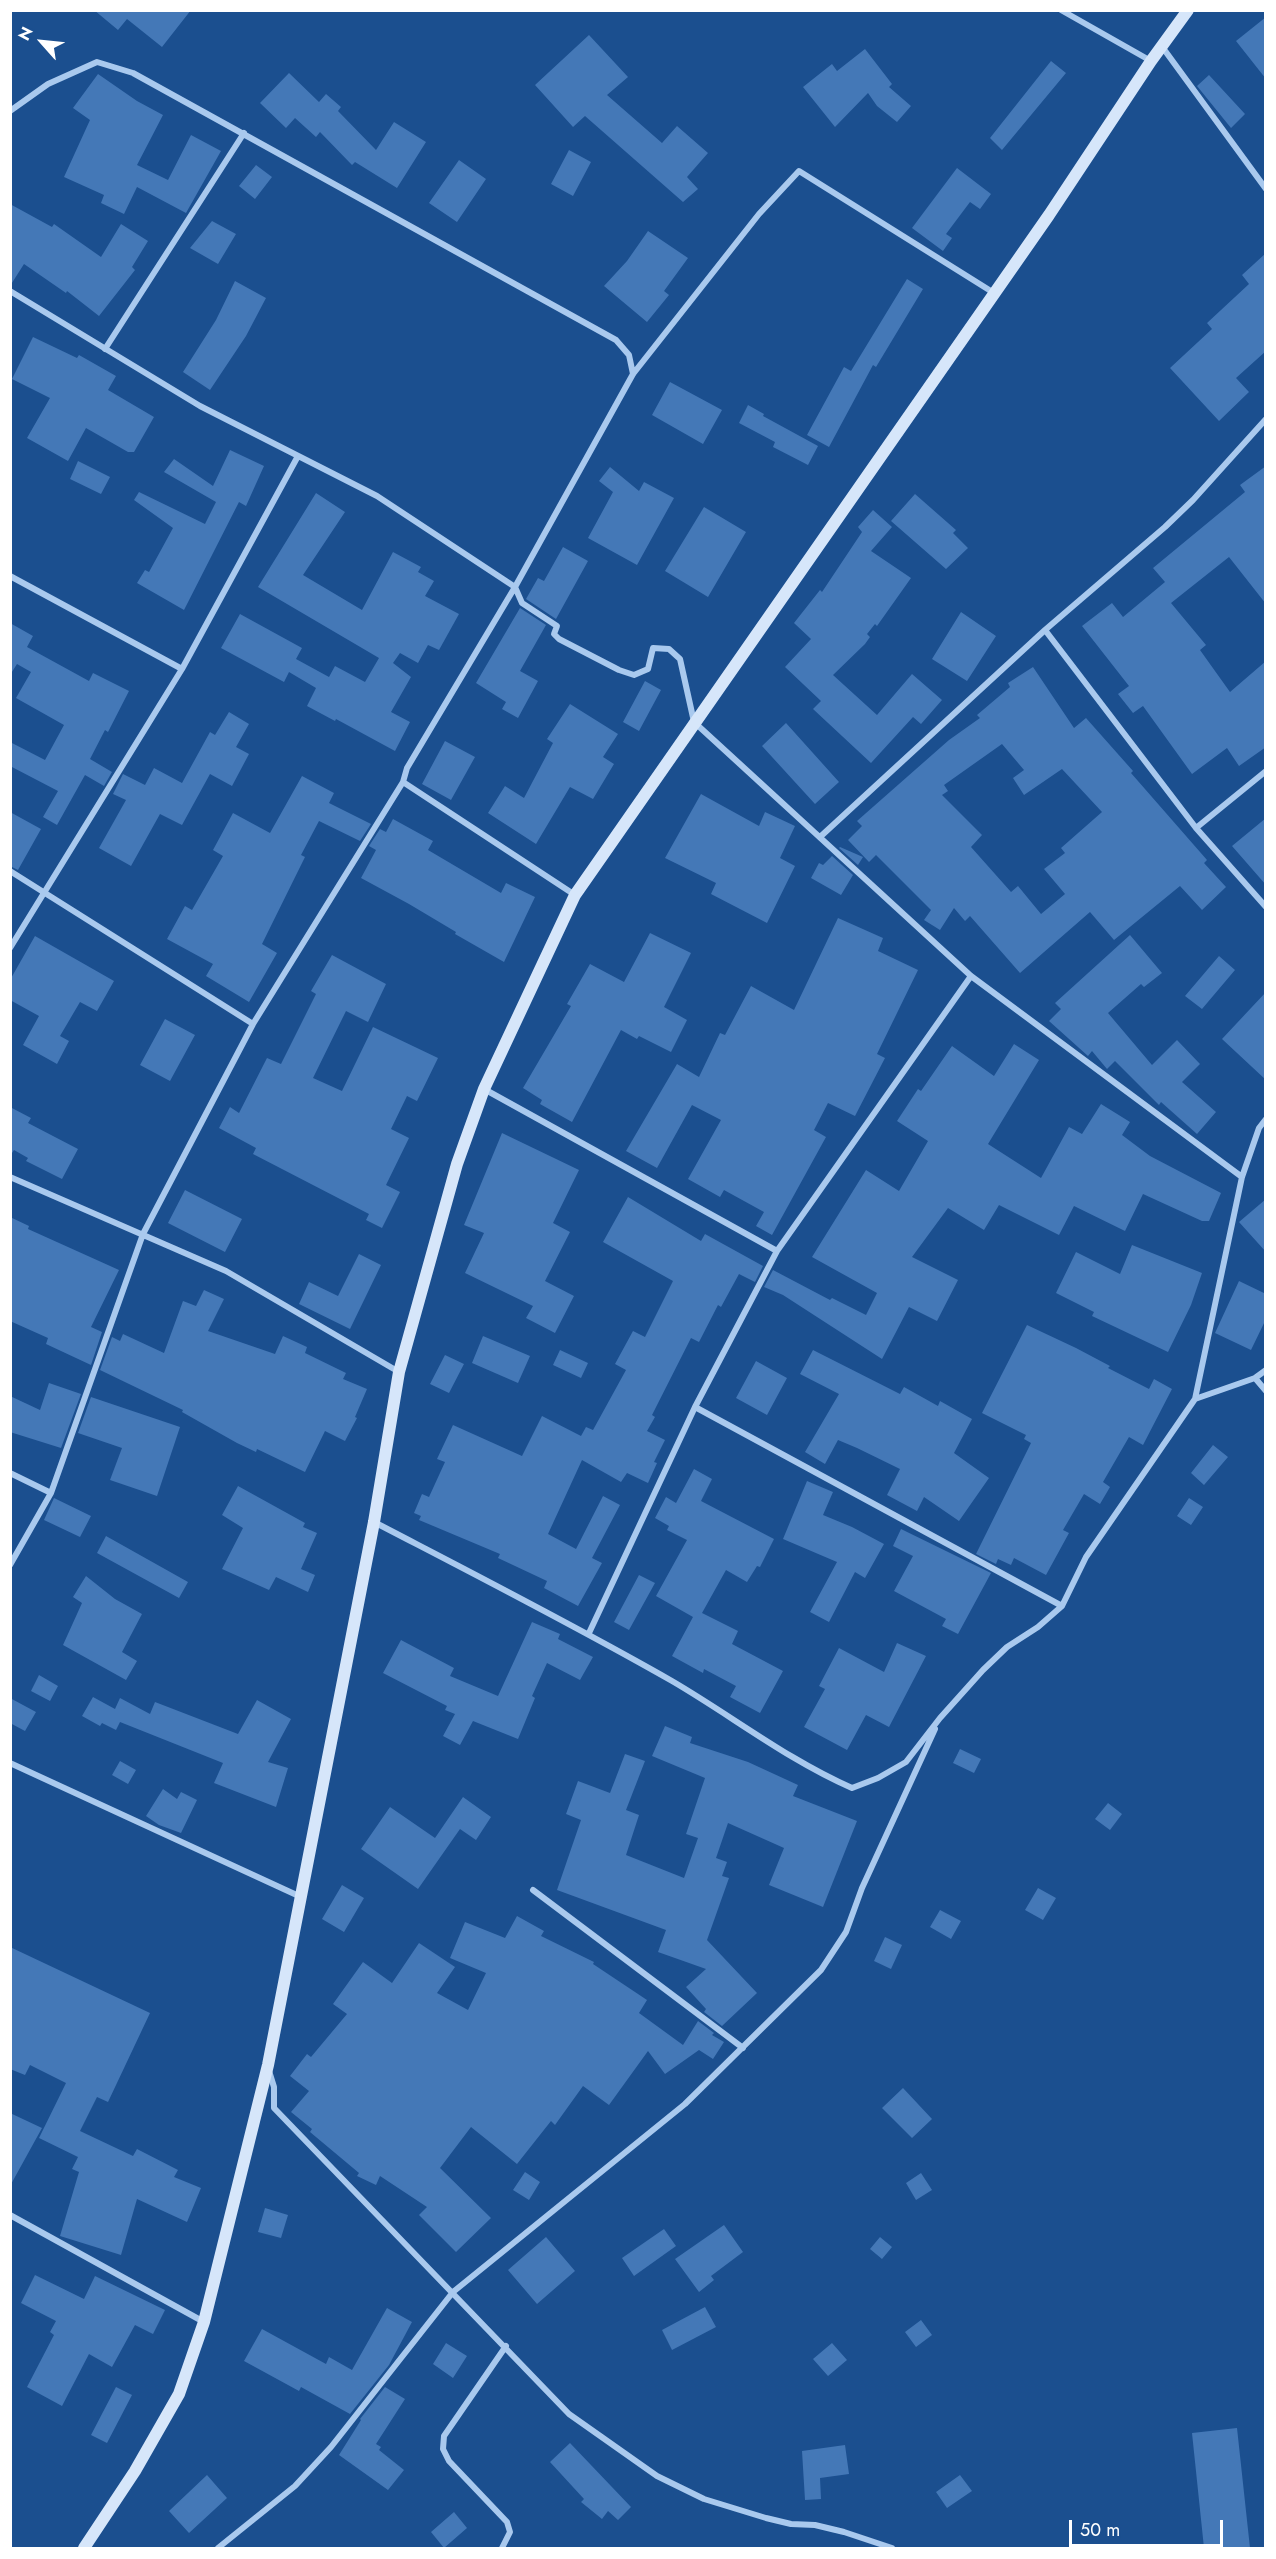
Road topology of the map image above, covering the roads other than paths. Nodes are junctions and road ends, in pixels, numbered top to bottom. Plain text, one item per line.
1 (1061, 10) edge
2 (1188, 10) edge
3 (1163, 48) junction
4 (1151, 61) junction
5 (10, 111) edge
6 (244, 133) junction
7 (1266, 189) edge
8 (10, 291) edge
9 (994, 293) junction
10 (105, 349) junction
11 (633, 374) junction
12 (1266, 419) edge
13 (298, 456) junction
14 (10, 576) edge
15 (514, 587) junction
16 (1045, 630) junction
17 (182, 669) junction
18 (694, 722) junction
19 (1266, 771) edge
20 (403, 782) junction
21 (1196, 828) junction
22 (820, 837) junction
23 (10, 872) edge
24 (46, 892) junction
25 (575, 895) junction
26 (1266, 907) edge
27 (10, 948) edge
28 (971, 976) junction
29 (253, 1024) junction
30 (484, 1089) junction
31 (1266, 1119) edge
32 (10, 1177) edge
33 (1242, 1177) junction
34 (143, 1234) junction
35 (777, 1251) junction
36 (1266, 1370) edge
37 (399, 1372) junction
38 (1255, 1378) junction
39 (1266, 1391) edge
40 (1195, 1399) junction
41 (695, 1407) junction
42 (10, 1473) edge
43 (51, 1493) junction
44 (374, 1522) junction
45 (10, 1565) edge
46 (1062, 1606) junction
47 (589, 1633) junction
48 (940, 1718) junction
49 (10, 1763) edge
50 (533, 1890) dead end
51 (301, 1897) junction
52 (743, 2048) junction
53 (268, 2066) junction
54 (10, 2216) edge
55 (453, 2292) junction
56 (204, 2322) junction
57 (506, 2346) junction
58 (84, 2548) edge
59 (218, 2548) edge
60 (502, 2548) edge
61 (892, 2548) edge

1 - 4 street
2 - 3 main road
3 - 4 main road
3 - 7 street
4 - 9 main road
5 - 6 street
6 - 10 street
6 - 11 street
8 - 10 street
9 - 11 street
9 - 18 main road
10 - 13 street
11 - 15 street
12 - 16 street
13 - 15 street
13 - 17 street
14 - 17 street
15 - 18 street
15 - 20 street
16 - 21 street
16 - 22 street
17 - 24 street
18 - 22 street
18 - 25 main road
19 - 21 street
20 - 25 street
20 - 29 street
21 - 26 street
22 - 28 street
23 - 24 street
24 - 27 street
24 - 29 street
25 - 30 main road
28 - 33 street
28 - 35 street
29 - 34 street
30 - 35 street
30 - 37 main road
31 - 33 street
32 - 34 street
33 - 40 street
34 - 37 street
34 - 43 street
35 - 41 street
36 - 38 street
37 - 44 main road
38 - 39 street
38 - 40 street
40 - 46 street
41 - 46 street
41 - 47 street
42 - 43 street
43 - 45 street
44 - 47 street
44 - 51 main road
46 - 48 street
47 - 48 street
48 - 52 street
49 - 51 street
50 - 52 street
51 - 53 main road
52 - 55 street
53 - 55 street
53 - 56 main road
54 - 56 street
55 - 57 street
55 - 59 street
56 - 58 main road
57 - 60 street
57 - 61 street

